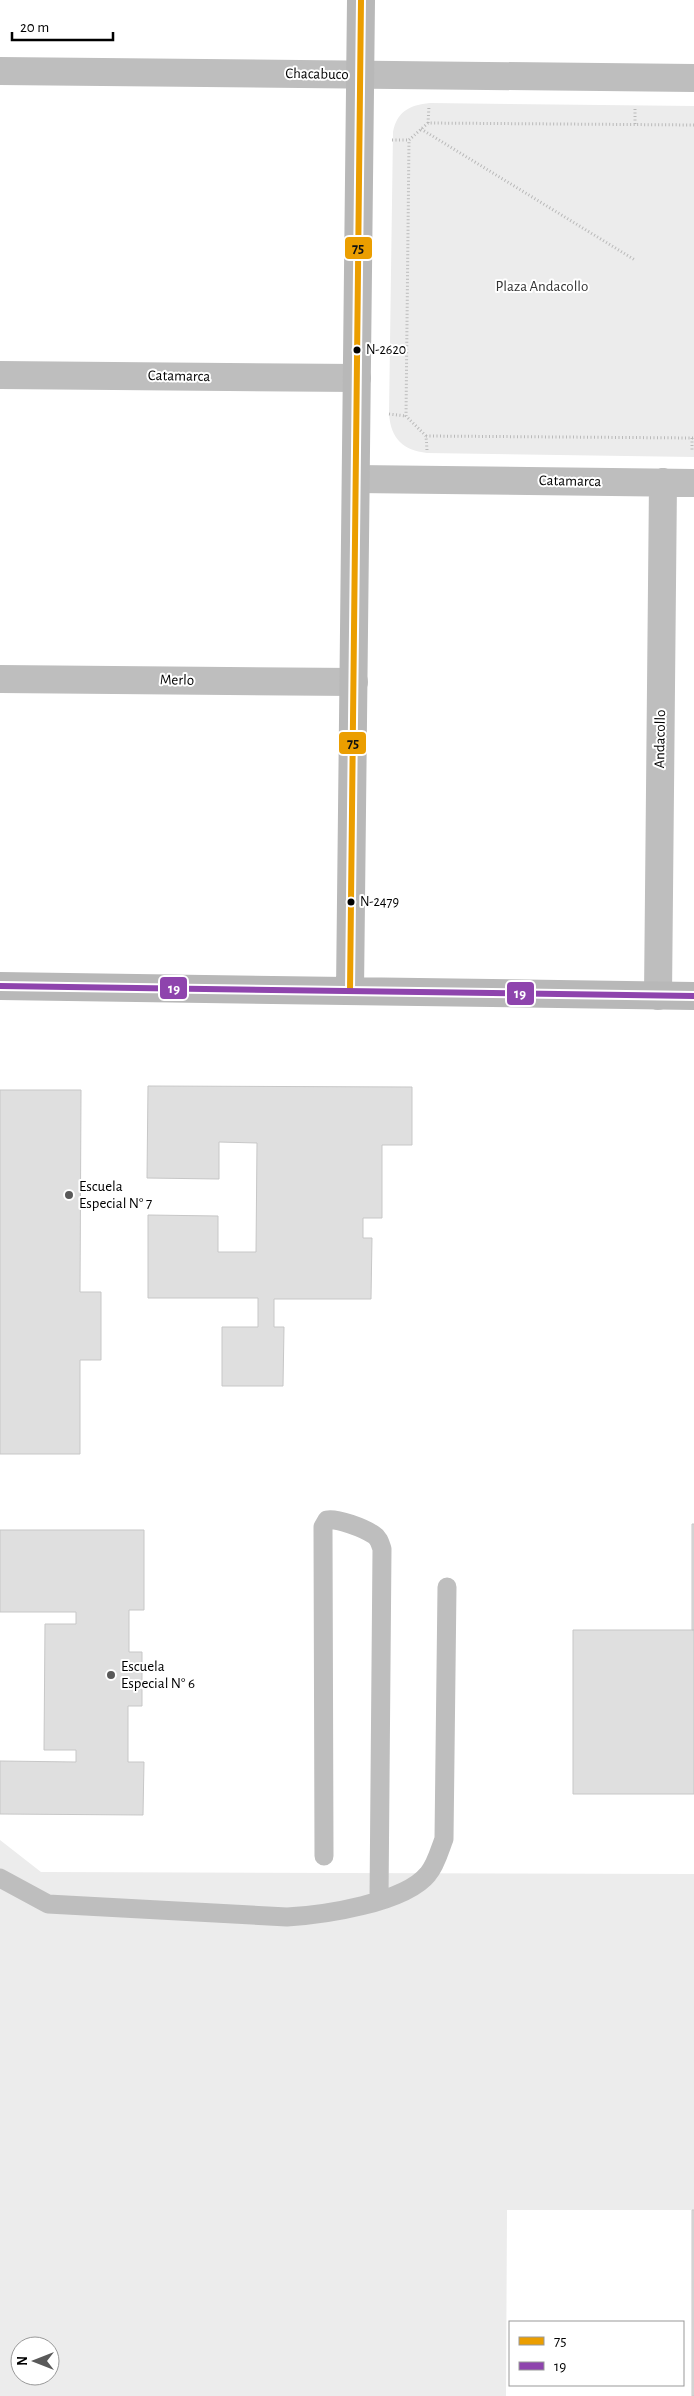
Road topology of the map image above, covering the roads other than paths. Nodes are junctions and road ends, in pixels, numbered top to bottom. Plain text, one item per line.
1 (361, 0) edge
2 (0, 71) edge
3 (361, 75) junction
4 (694, 78) edge
5 (0, 374) edge
6 (357, 378) junction
7 (693, 470) edge
8 (356, 479) junction
9 (663, 482) junction
10 (0, 679) edge
11 (354, 682) junction
12 (0, 986) edge
13 (350, 991) junction
14 (658, 996) junction
15 (694, 996) edge
16 (447, 1587) dead end
17 (324, 1856) dead end
18 (0, 1878) edge
19 (379, 1900) junction

1 - 3 street
2 - 3 street, Chacabuco
3 - 4 street, Chacabuco
3 - 6 street
5 - 6 street, Catamarca
6 - 8 street
7 - 9 street, Catamarca
8 - 9 street, Catamarca
8 - 11 street
9 - 14 street, Andacollo
10 - 11 street, Merlo
11 - 13 street
12 - 13 street
13 - 14 street
14 - 15 street
16 - 19 lane
17 - 19 lane
18 - 19 lane

